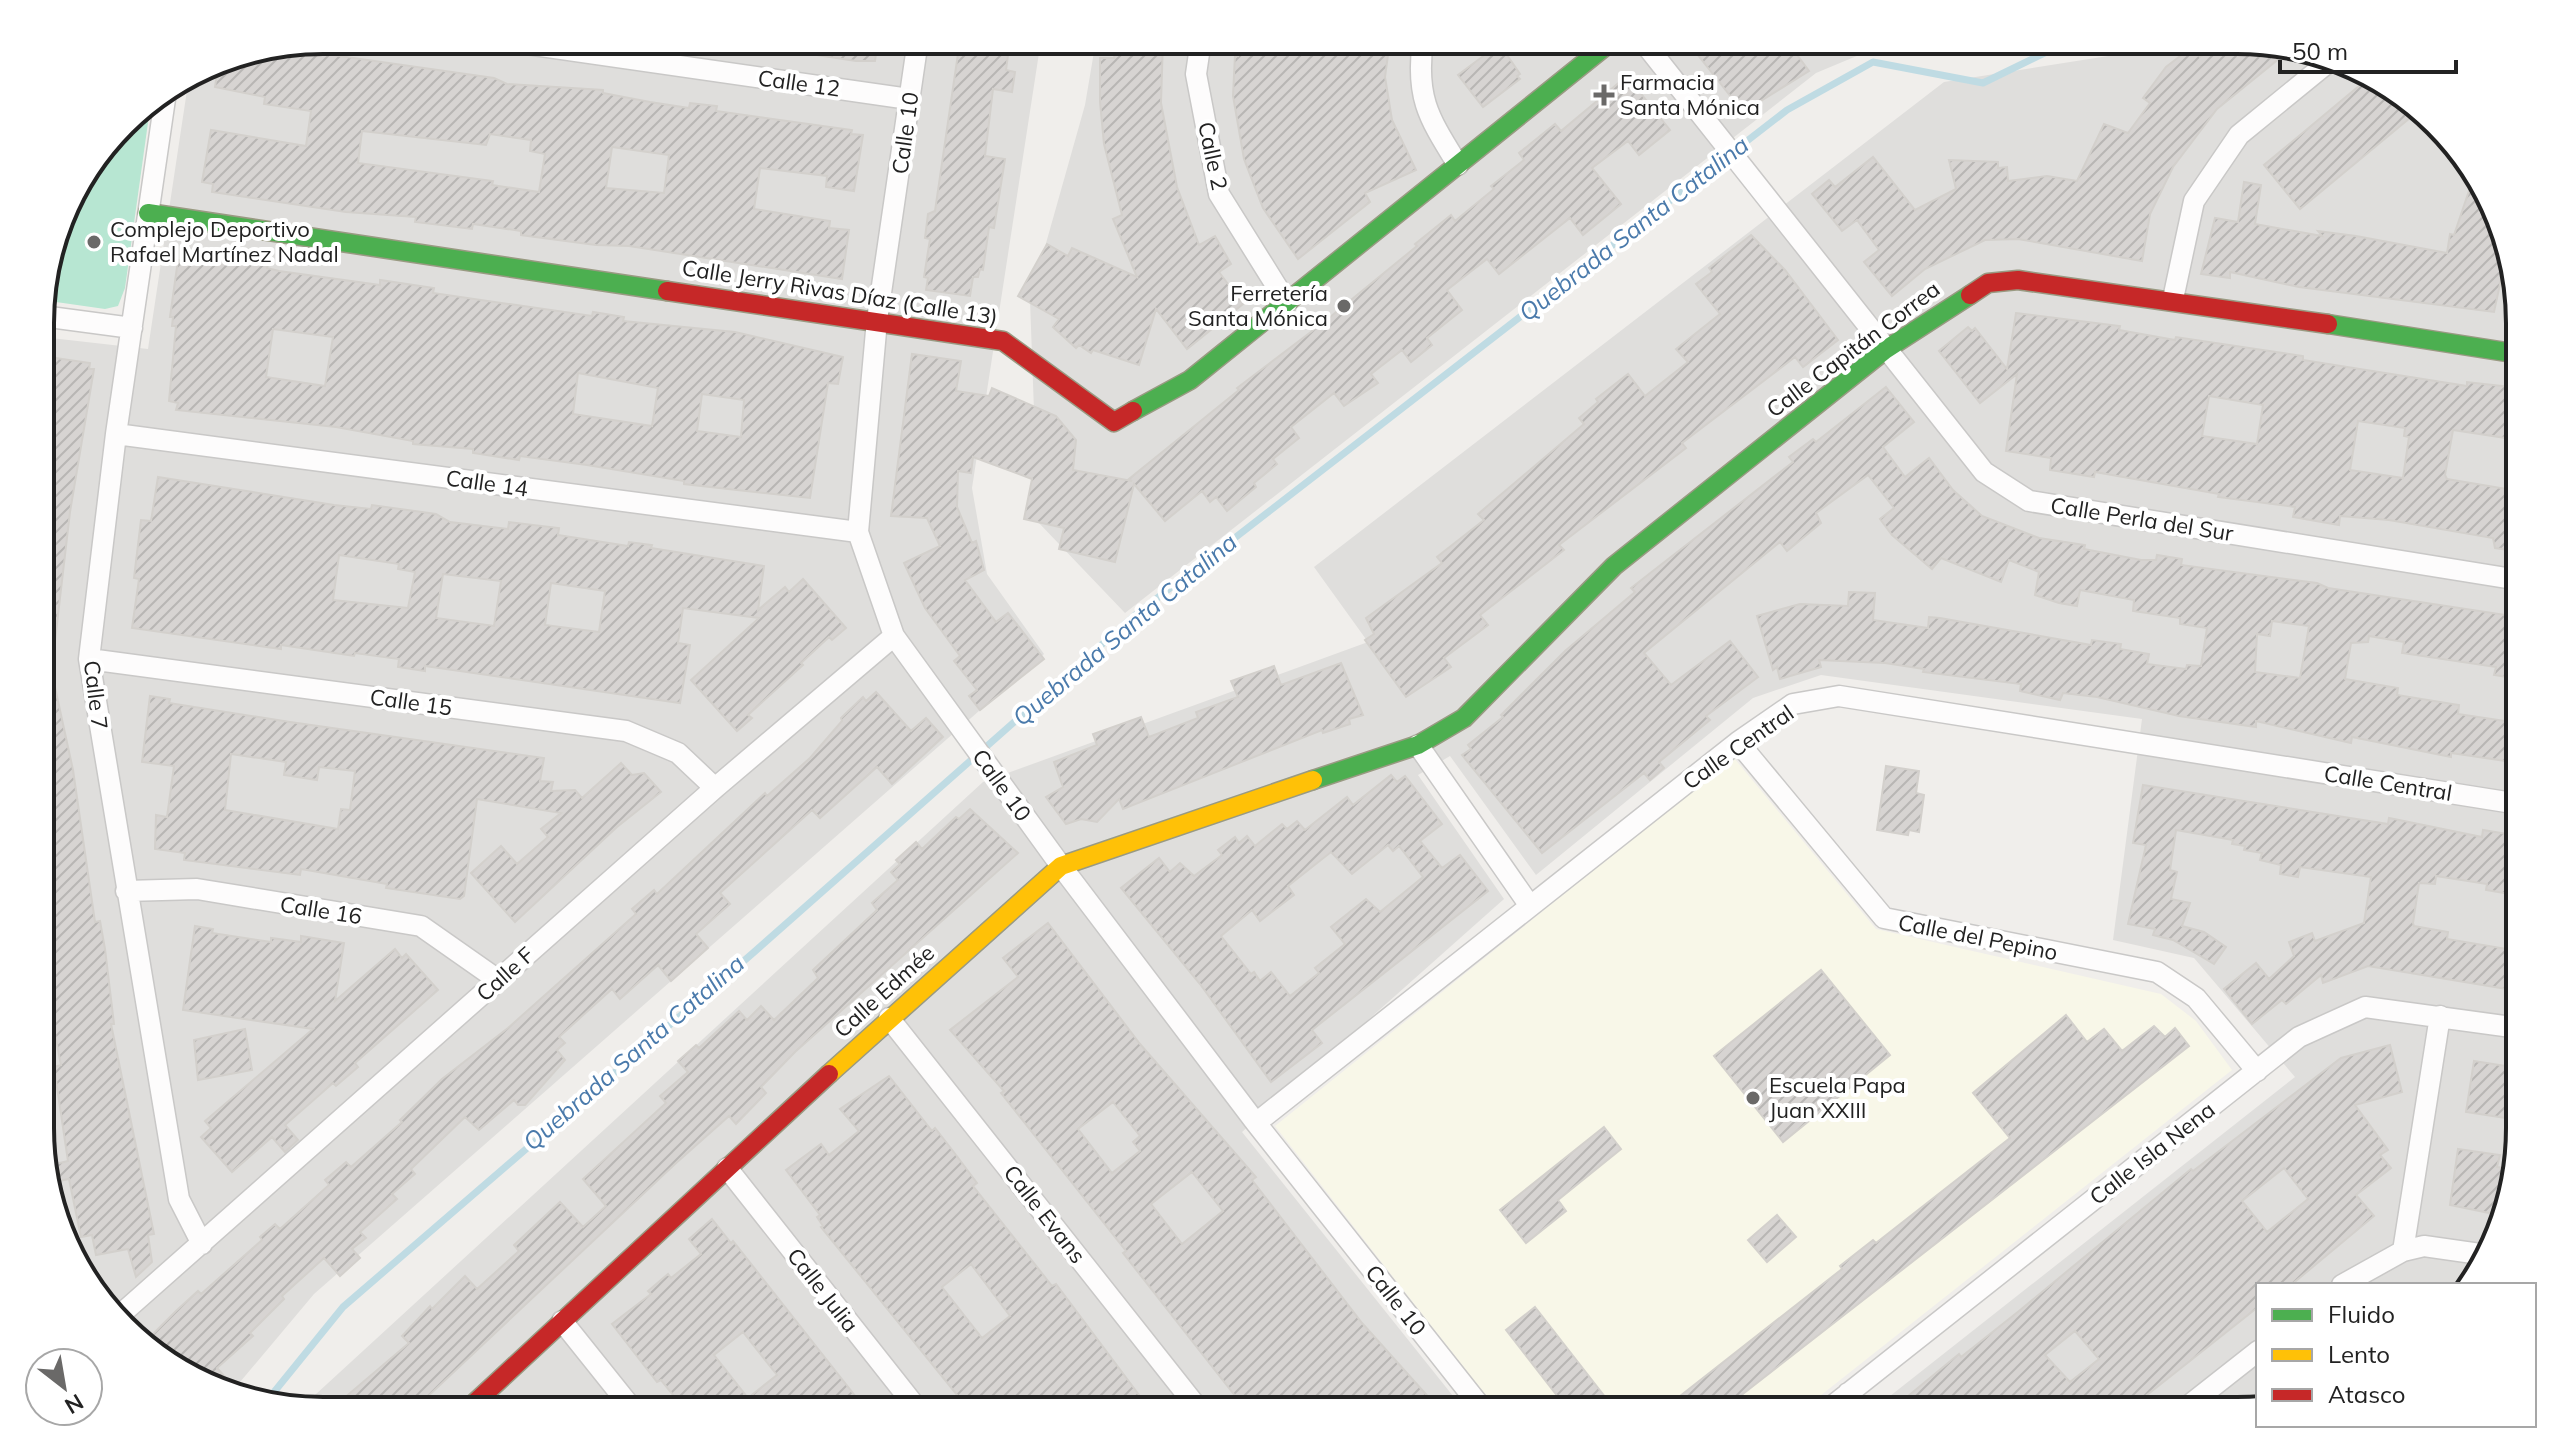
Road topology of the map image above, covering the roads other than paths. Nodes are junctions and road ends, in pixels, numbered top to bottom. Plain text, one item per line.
1 (596, 54) edge
2 (916, 54) edge
3 (1199, 54) edge
4 (1421, 54) edge
5 (1596, 54) edge
6 (1653, 54) edge
7 (2321, 68) edge
8 (909, 99) junction
9 (164, 107) edge
10 (1458, 165) junction
11 (148, 213) junction
12 (2173, 299) junction
13 (1287, 303) junction
14 (54, 318) edge
15 (877, 320) junction
16 (132, 328) junction
17 (1885, 350) junction
18 (2505, 352) edge
19 (116, 434) junction
20 (858, 532) junction
21 (2505, 578) edge
22 (894, 636) junction
23 (89, 659) junction
24 (1738, 742) junction
25 (1418, 745) junction
26 (715, 788) junction
27 (2505, 802) edge
28 (1061, 866) junction
29 (126, 891) junction
30 (1530, 906) junction
31 (498, 980) junction
32 (2440, 1016) junction
33 (889, 1018) junction
34 (2505, 1026) edge
35 (2257, 1071) junction
36 (1256, 1123) junction
37 (727, 1168) junction
38 (202, 1244) junction
39 (2403, 1251) junction
40 (2475, 1253) edge
41 (2346, 1283) edge
42 (126, 1310) edge
43 (562, 1321) junction
44 (2256, 1353) edge
45 (1848, 1393) junction
46 (1472, 1396) edge
47 (1844, 1396) edge
48 (1850, 1396) edge
49 (2201, 1396) edge
50 (481, 1397) edge
51 (623, 1397) edge
52 (908, 1397) edge
53 (1189, 1397) edge

1 - 8 street, Calle 12
2 - 8 street, Calle 10
3 - 13 street, Calle 2
4 - 10 street
5 - 10 street, Calle Jerry Rivas Díaz (Calle 13)
6 - 17 street, Calle Perla del Sur
7 - 12 street
8 - 15 street, Calle 10
9 - 11 street, Calle 7
10 - 13 street, Calle Jerry Rivas Díaz (Calle 13)
11 - 15 street, Calle Jerry Rivas Díaz (Calle 13)
11 - 16 street, Calle 7
12 - 17 street, Calle Capitán Correa
12 - 18 street, Calle Capitán Correa
13 - 15 street, Calle Jerry Rivas Díaz (Calle 13)
14 - 16 street
15 - 20 street, Calle 10
16 - 19 street, Calle 7
17 - 21 street, Calle Perla del Sur
17 - 25 street, Calle Capitán Correa
19 - 20 street, Calle 14
19 - 23 street, Calle 7
20 - 22 street, Calle 10
22 - 26 street, Calle F
22 - 28 street, Calle 10
23 - 26 street, Calle 15
23 - 29 street, Calle 7
24 - 27 street, Calle Central
24 - 30 street, Calle Central
24 - 35 street, Calle del Pepino
25 - 28 street, Calle Edmée
25 - 30 street
26 - 31 street, Calle F
28 - 33 street, Calle Edmée
28 - 36 street, Calle 10
29 - 31 street, Calle 16
29 - 38 street, Calle 7
30 - 36 street, Calle Central
31 - 38 street, Calle F
32 - 34 street, Calle Isla Nena
32 - 35 street, Calle Isla Nena
32 - 39 street
33 - 37 street, Calle Edmée
33 - 53 street, Calle Evans
35 - 45 street, Calle Isla Nena
36 - 46 street, Calle 10
37 - 43 street, Calle Edmée
37 - 52 street, Calle Julia
38 - 42 street, Calle F
39 - 40 street
39 - 41 street
43 - 50 street, Calle Edmée
43 - 51 street
44 - 49 street
45 - 47 street, Calle Isla Nena
45 - 48 street

